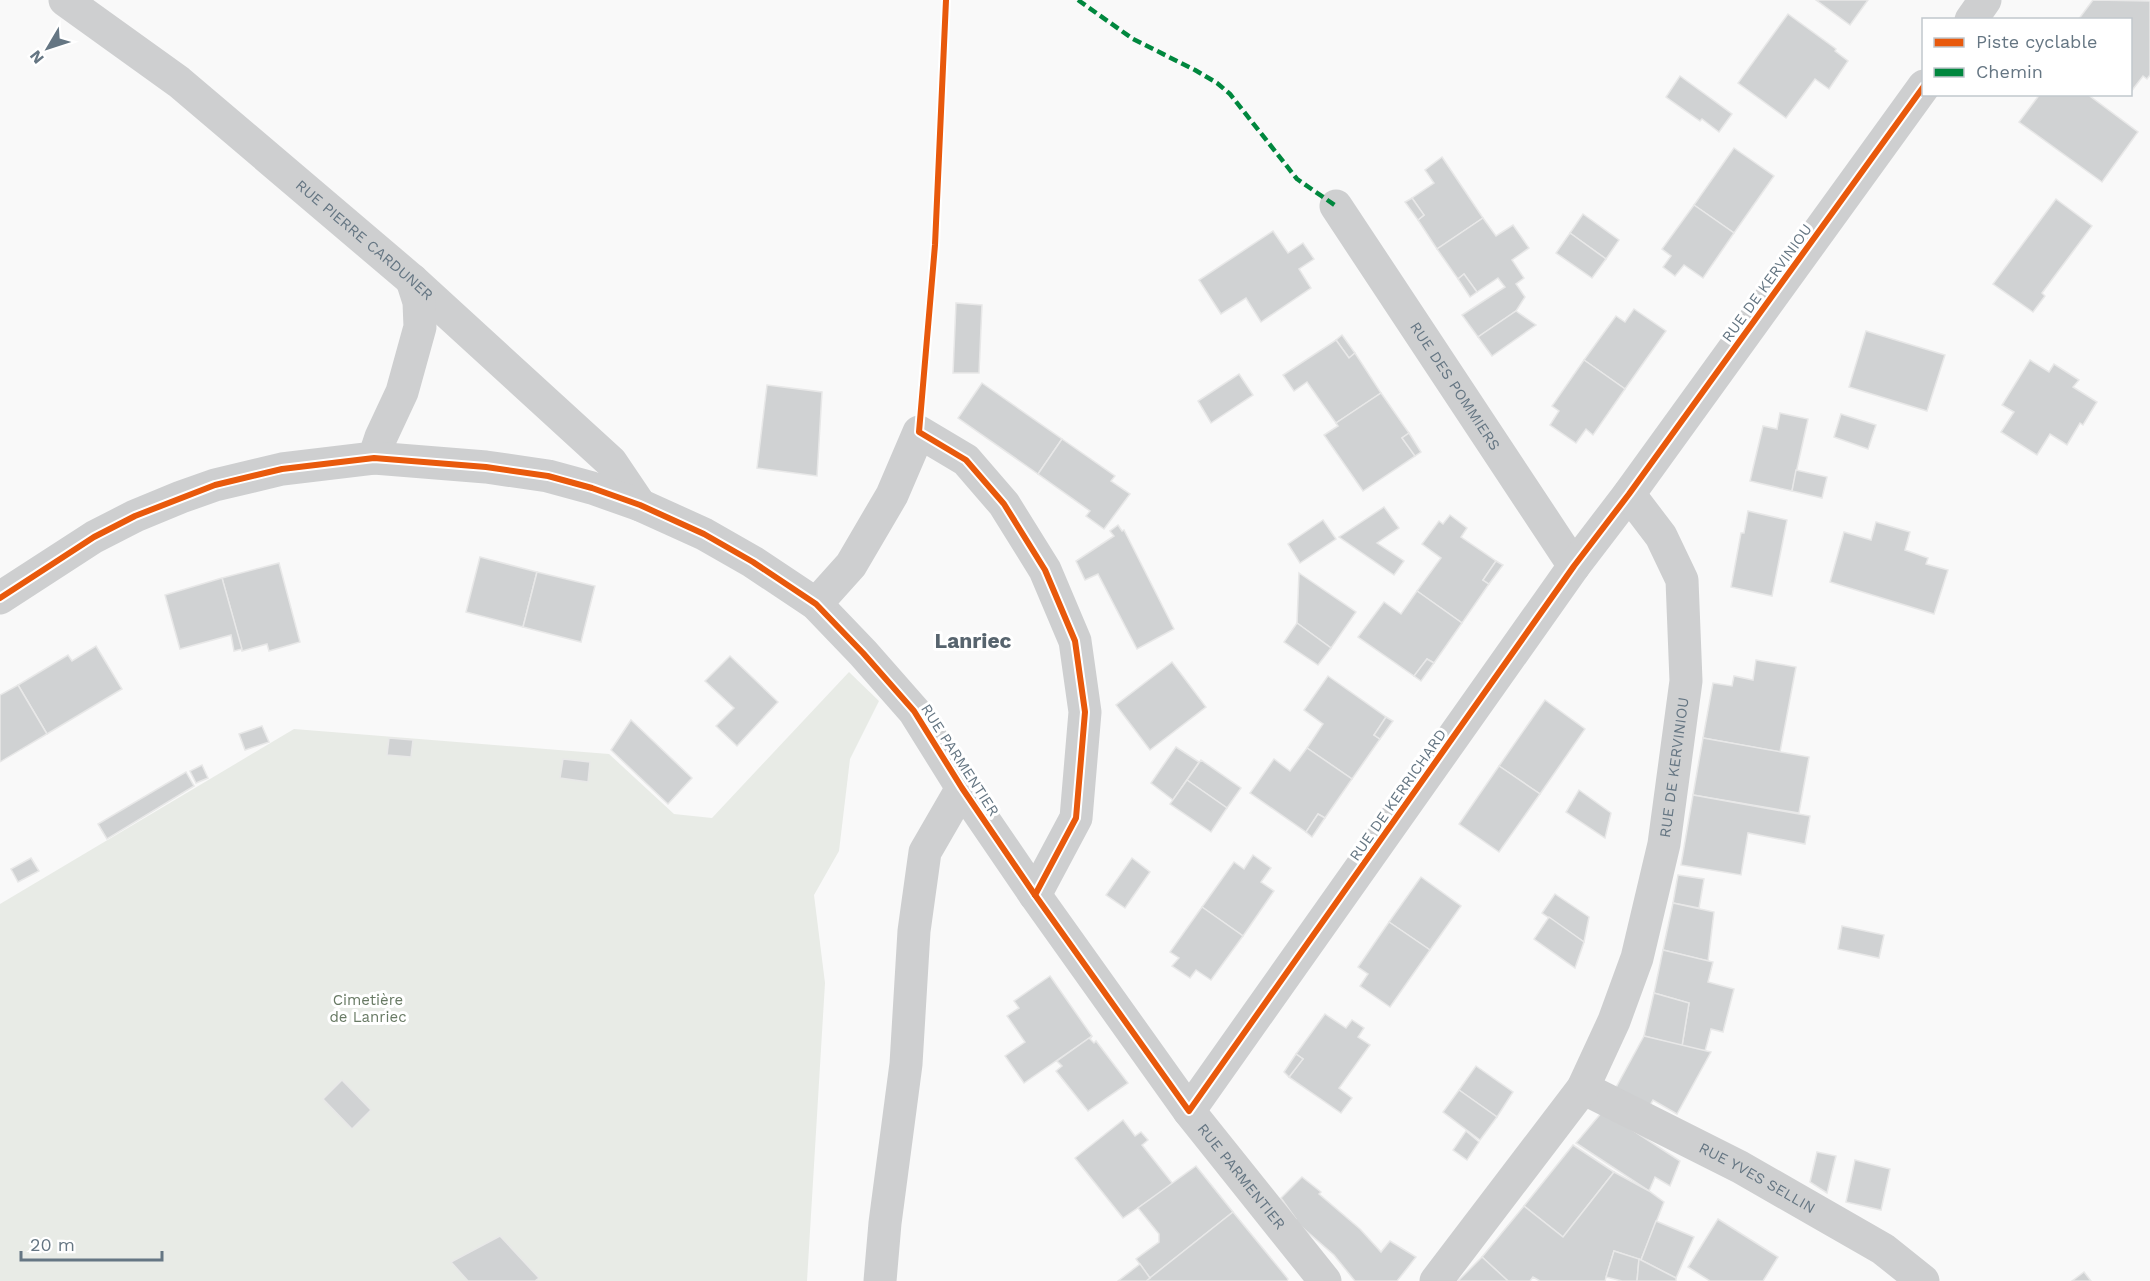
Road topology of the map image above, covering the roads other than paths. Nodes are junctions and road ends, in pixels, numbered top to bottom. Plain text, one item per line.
1 (65, 0) edge
2 (1985, 0) edge
3 (1972, 18) edge
4 (1922, 87) edge
5 (1336, 206) dead end
6 (412, 280) junction
7 (374, 458) junction
8 (1629, 494) junction
9 (640, 505) junction
10 (1574, 566) junction
11 (0, 598) edge
12 (816, 604) junction
13 (962, 788) junction
14 (1035, 895) junction
15 (1583, 1088) junction
16 (1189, 1111) junction
17 (880, 1281) edge
18 (1325, 1281) edge
19 (1436, 1281) edge
20 (1923, 1281) edge

1 - 6 street, RUE PIERRE CARDUNER
2 - 3 street
4 - 8 street, RUE DE KERVINIOU
5 - 10 street, RUE DES POMMIERS
6 - 7 street
6 - 9 street, RUE PIERRE CARDUNER
7 - 9 street, RUE PARMENTIER
7 - 11 street, RUE PARMENTIER
8 - 10 street, RUE DE KERRICHARD
8 - 15 street, RUE DE KERVINIOU
9 - 12 street, RUE PARMENTIER
10 - 16 street, RUE DE KERRICHARD
12 - 13 street, RUE PARMENTIER
12 - 14 street
13 - 14 street, RUE PARMENTIER
13 - 17 street
14 - 16 street, RUE PARMENTIER
15 - 19 street, RUE DE KERVINIOU
15 - 20 street, RUE YVES SELLIN
16 - 18 street, RUE PARMENTIER

